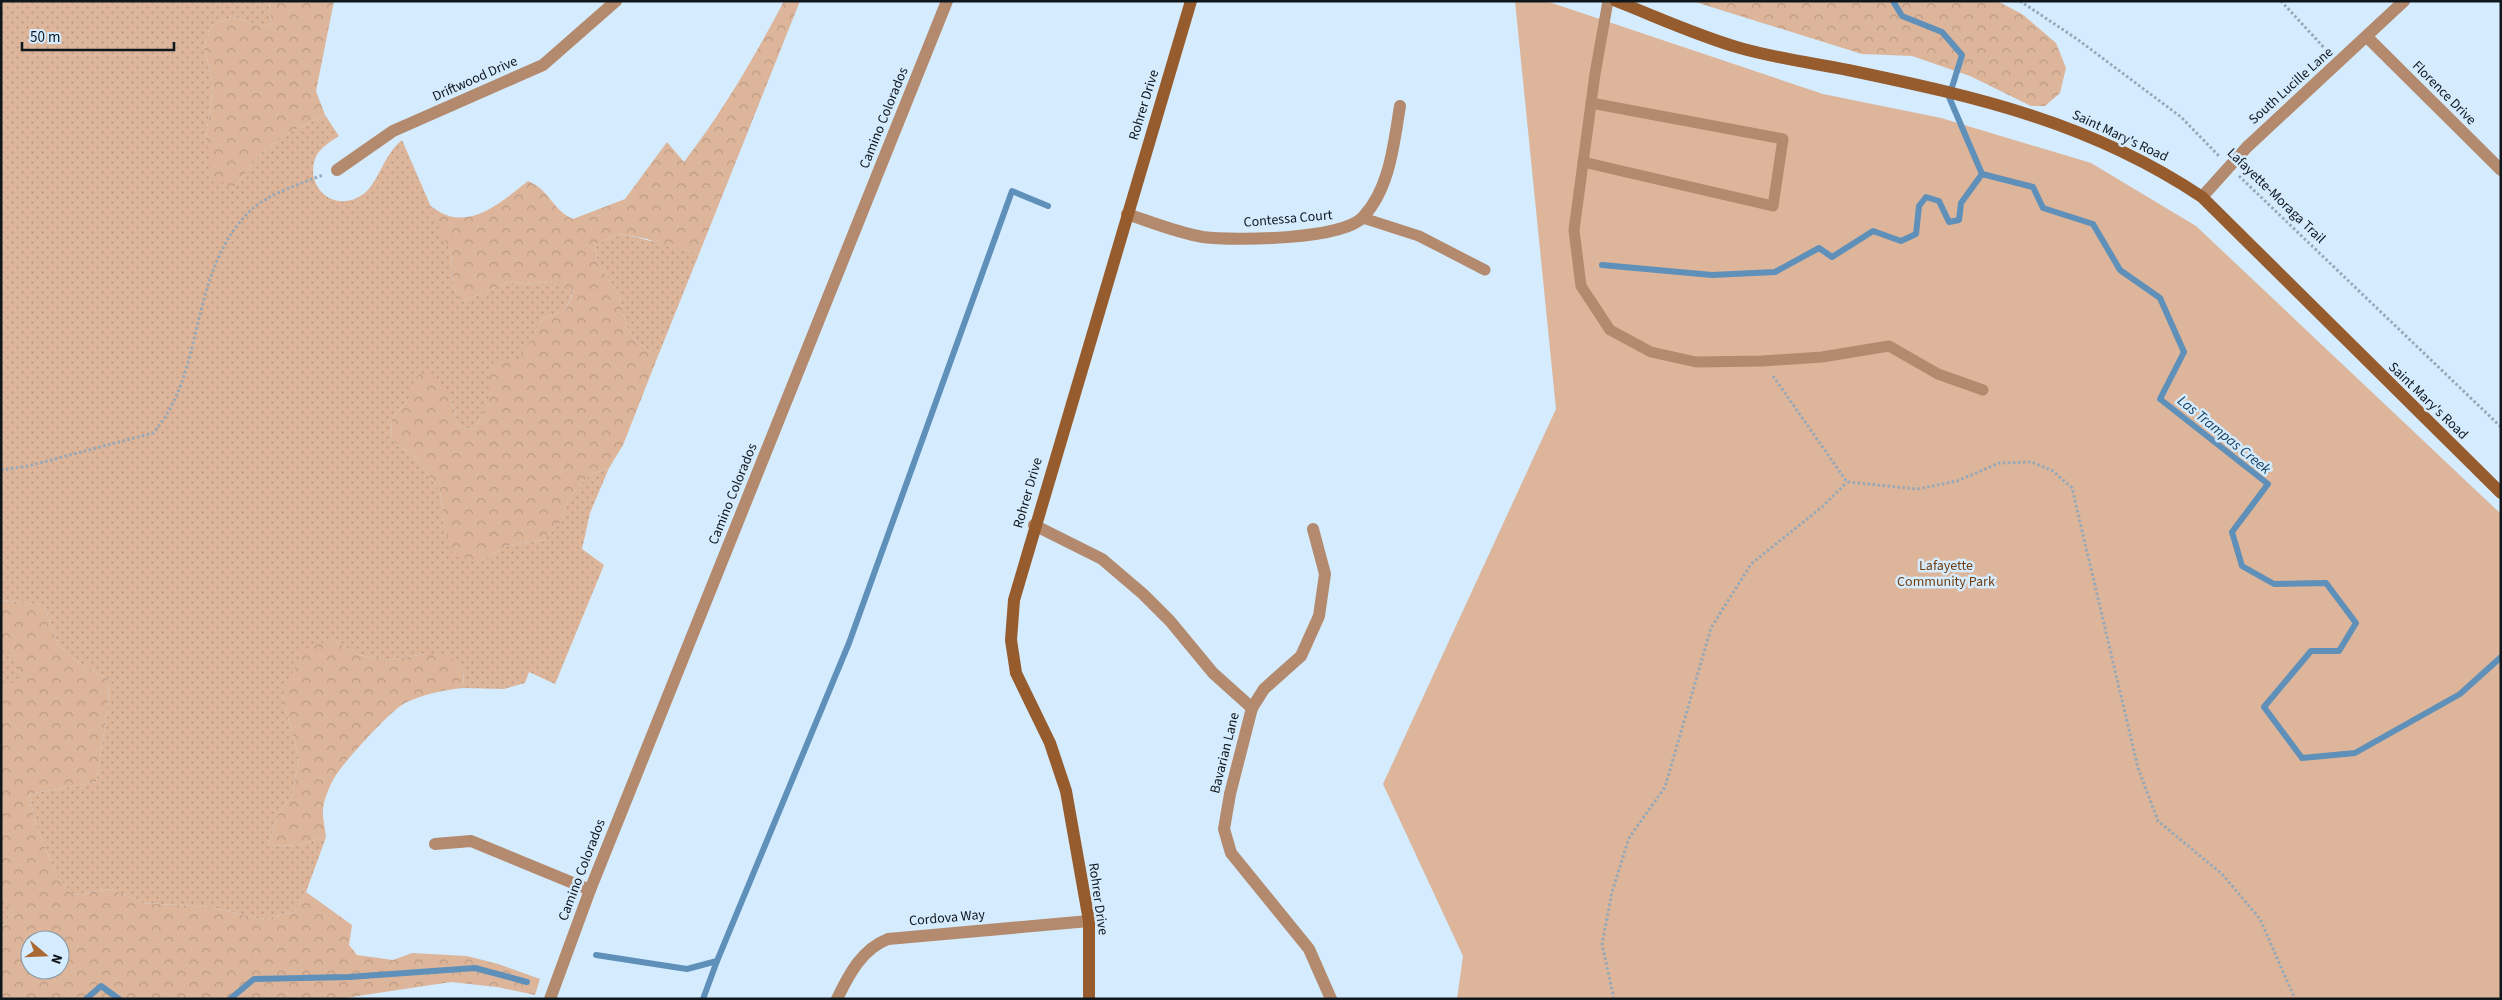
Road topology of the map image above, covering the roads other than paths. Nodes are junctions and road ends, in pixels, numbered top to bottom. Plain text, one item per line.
1 (616, 1) edge
2 (947, 1) edge
3 (1191, 1) edge
4 (1608, 1) edge
5 (1616, 1) edge
6 (2404, 1) edge
7 (2366, 37) junction
8 (1591, 103) junction
9 (1400, 106) dead end
10 (1583, 162) junction
11 (337, 170) road end
12 (2501, 170) edge
13 (2202, 197) junction
14 (1126, 214) junction
15 (1363, 218) junction
16 (1485, 270) dead end
17 (1983, 390) dead end
18 (2501, 493) edge
19 (1034, 525) junction
20 (1313, 529) dead end
21 (1252, 708) junction
22 (435, 844) dead end
23 (590, 890) junction
24 (1089, 921) junction
25 (550, 999) edge
26 (838, 999) edge
27 (1089, 999) edge
28 (1331, 999) edge

1 - 11 street, Driftwood Drive
2 - 23 street, Camino Colorados
3 - 14 street, Rohrer Drive
4 - 8 lane
5 - 13 street, Saint Mary's Road
6 - 7 street, South Lucille Lane
7 - 12 street, Florence Drive
7 - 13 street, South Lucille Lane
8 - 10 lane
8 - 10 lane
9 - 15 street
10 - 17 lane
13 - 18 street, Saint Mary's Road
14 - 15 street, Contessa Court
14 - 19 street, Rohrer Drive
15 - 16 lane
19 - 21 street, Bavarian Lane
19 - 24 street, Rohrer Drive
20 - 21 street
21 - 28 street, Bavarian Lane
22 - 23 street
23 - 25 street, Camino Colorados
24 - 26 street, Cordova Way
24 - 27 street, Rohrer Drive

